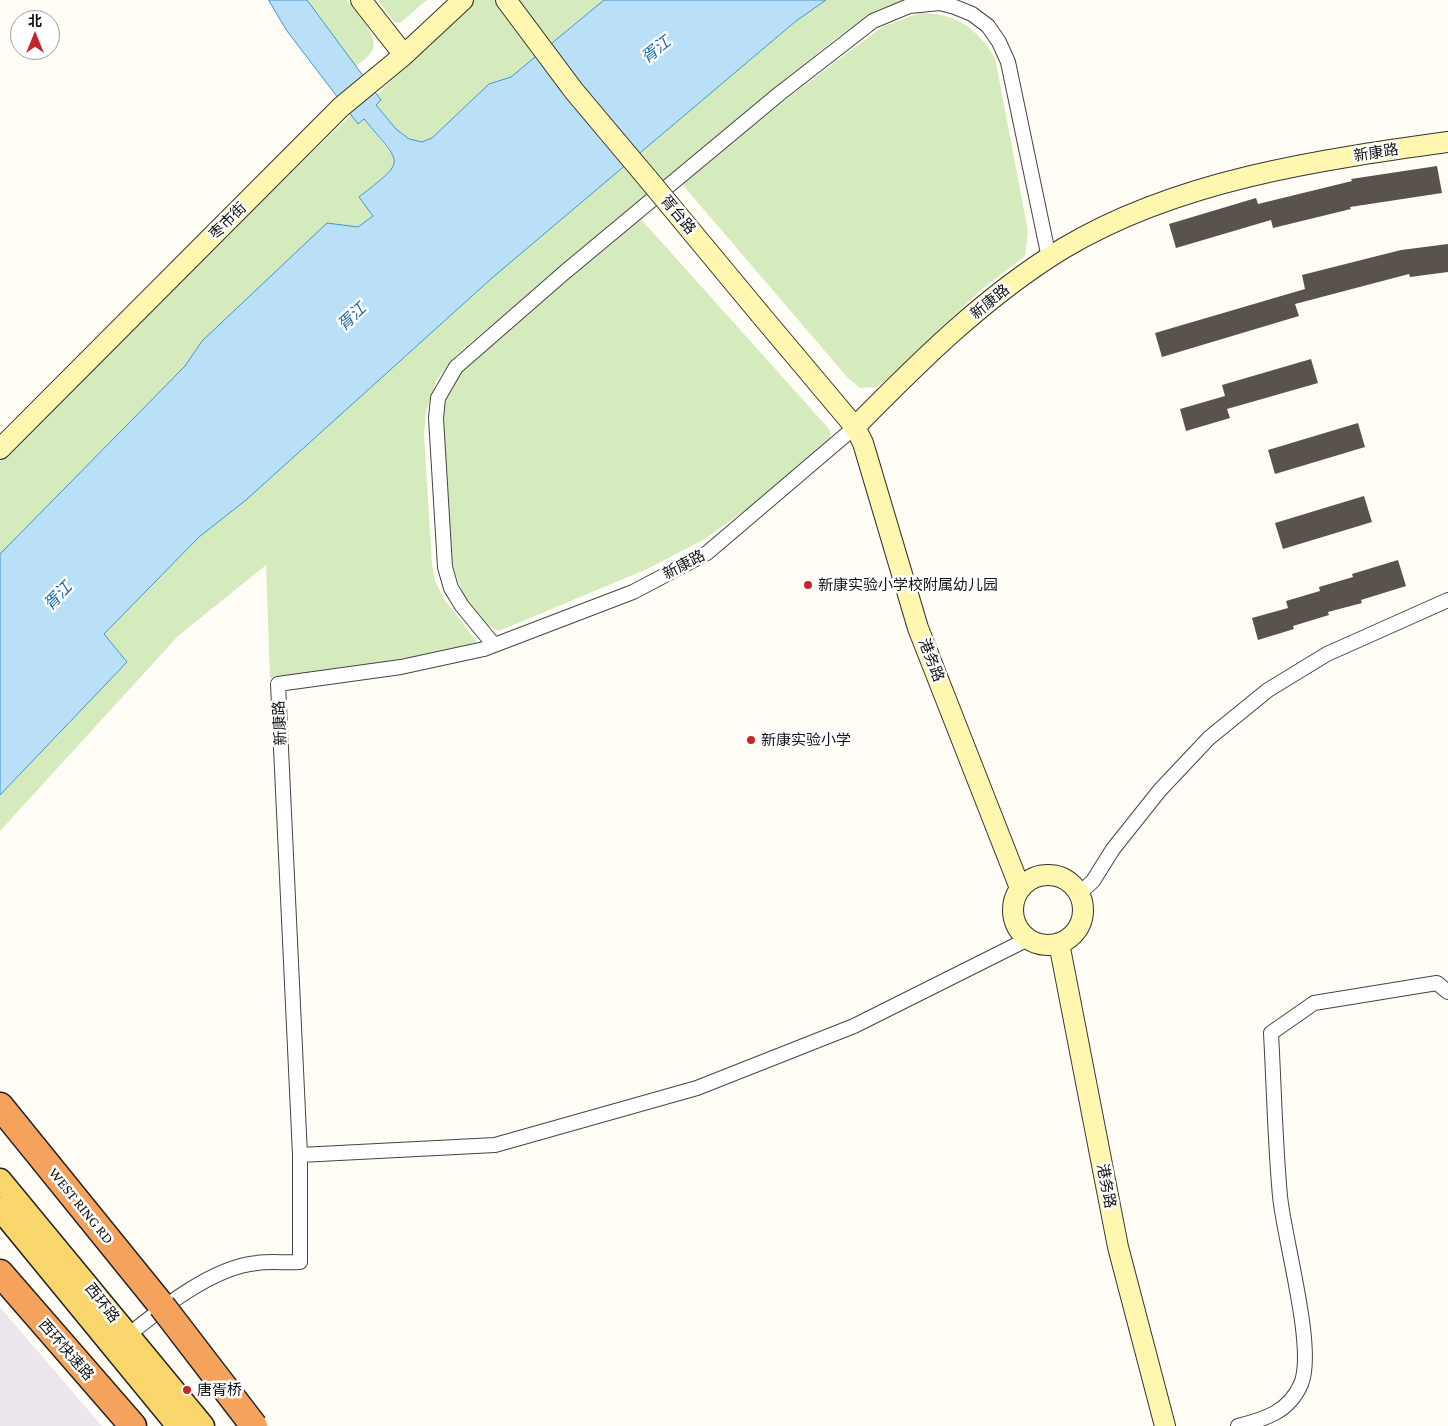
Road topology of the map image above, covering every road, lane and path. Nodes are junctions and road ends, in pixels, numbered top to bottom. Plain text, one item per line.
1 (361, 0) edge
2 (463, 0) edge
3 (506, 0) edge
4 (404, 55) junction
5 (1448, 142) edge
6 (1049, 258) junction
7 (854, 427) junction
8 (0, 449) edge
9 (1448, 600) edge
10 (494, 645) junction
11 (1020, 888) junction
12 (1080, 894) junction
13 (1028, 939) junction
14 (1059, 943) junction
15 (1448, 992) edge
16 (0, 1106) edge
17 (300, 1155) junction
18 (0, 1180) edge
19 (0, 1209) edge
20 (0, 1273) edge
21 (121, 1341) junction
22 (133, 1426) edge
23 (178, 1426) edge
24 (203, 1426) edge
25 (254, 1426) edge
26 (1165, 1426) edge
27 (1238, 1426) edge

1 - 4 street
2 - 4 street, 枣市街
3 - 7 street, 胥台路, bridge
4 - 8 street, 枣市街
5 - 6 street, 新康路
6 - 7 street, 新康路
6 - 10 street
7 - 10 street, 新康路
7 - 11 street, 港务路
9 - 12 street
10 - 17 street, 新康路
11 - 12 street
11 - 13 street
12 - 14 street
13 - 14 street
13 - 17 street
14 - 26 street, 港务路
15 - 27 street
16 - 25 highway, bridge
17 - 21 street
18 - 21 main road, 西环路
19 - 21 main road, 西环路
20 - 22 highway, 西环快速路
21 - 23 main road, 西环路
21 - 24 main road, 西环路

